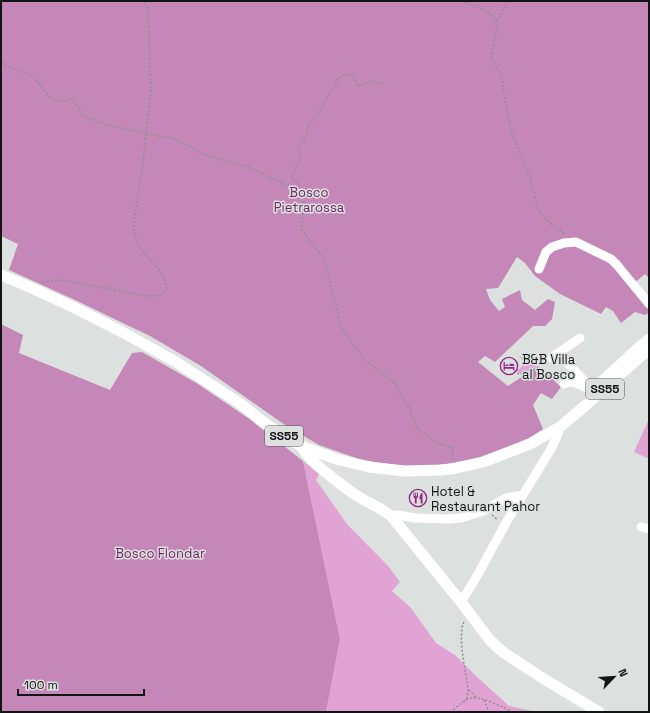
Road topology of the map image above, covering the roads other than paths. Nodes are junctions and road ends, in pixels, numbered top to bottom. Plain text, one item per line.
1 (539, 269) dead end
2 (1, 275) edge
3 (649, 304) edge
4 (580, 338) dead end
5 (649, 338) edge
6 (649, 349) edge
7 (564, 384) dead end
8 (595, 392) junction
9 (560, 427) junction
10 (302, 446) junction
11 (523, 495) junction
12 (392, 517) junction
13 (461, 602) junction
14 (599, 712) edge

1 - 3 street
2 - 10 main road, SS55
4 - 8 street
5 - 8 street
6 - 8 main road, SS55
7 - 8 street
8 - 9 main road, SS55
9 - 10 main road, SS55
9 - 11 street
10 - 12 main road
11 - 12 street
11 - 13 street
12 - 13 main road
13 - 14 main road

